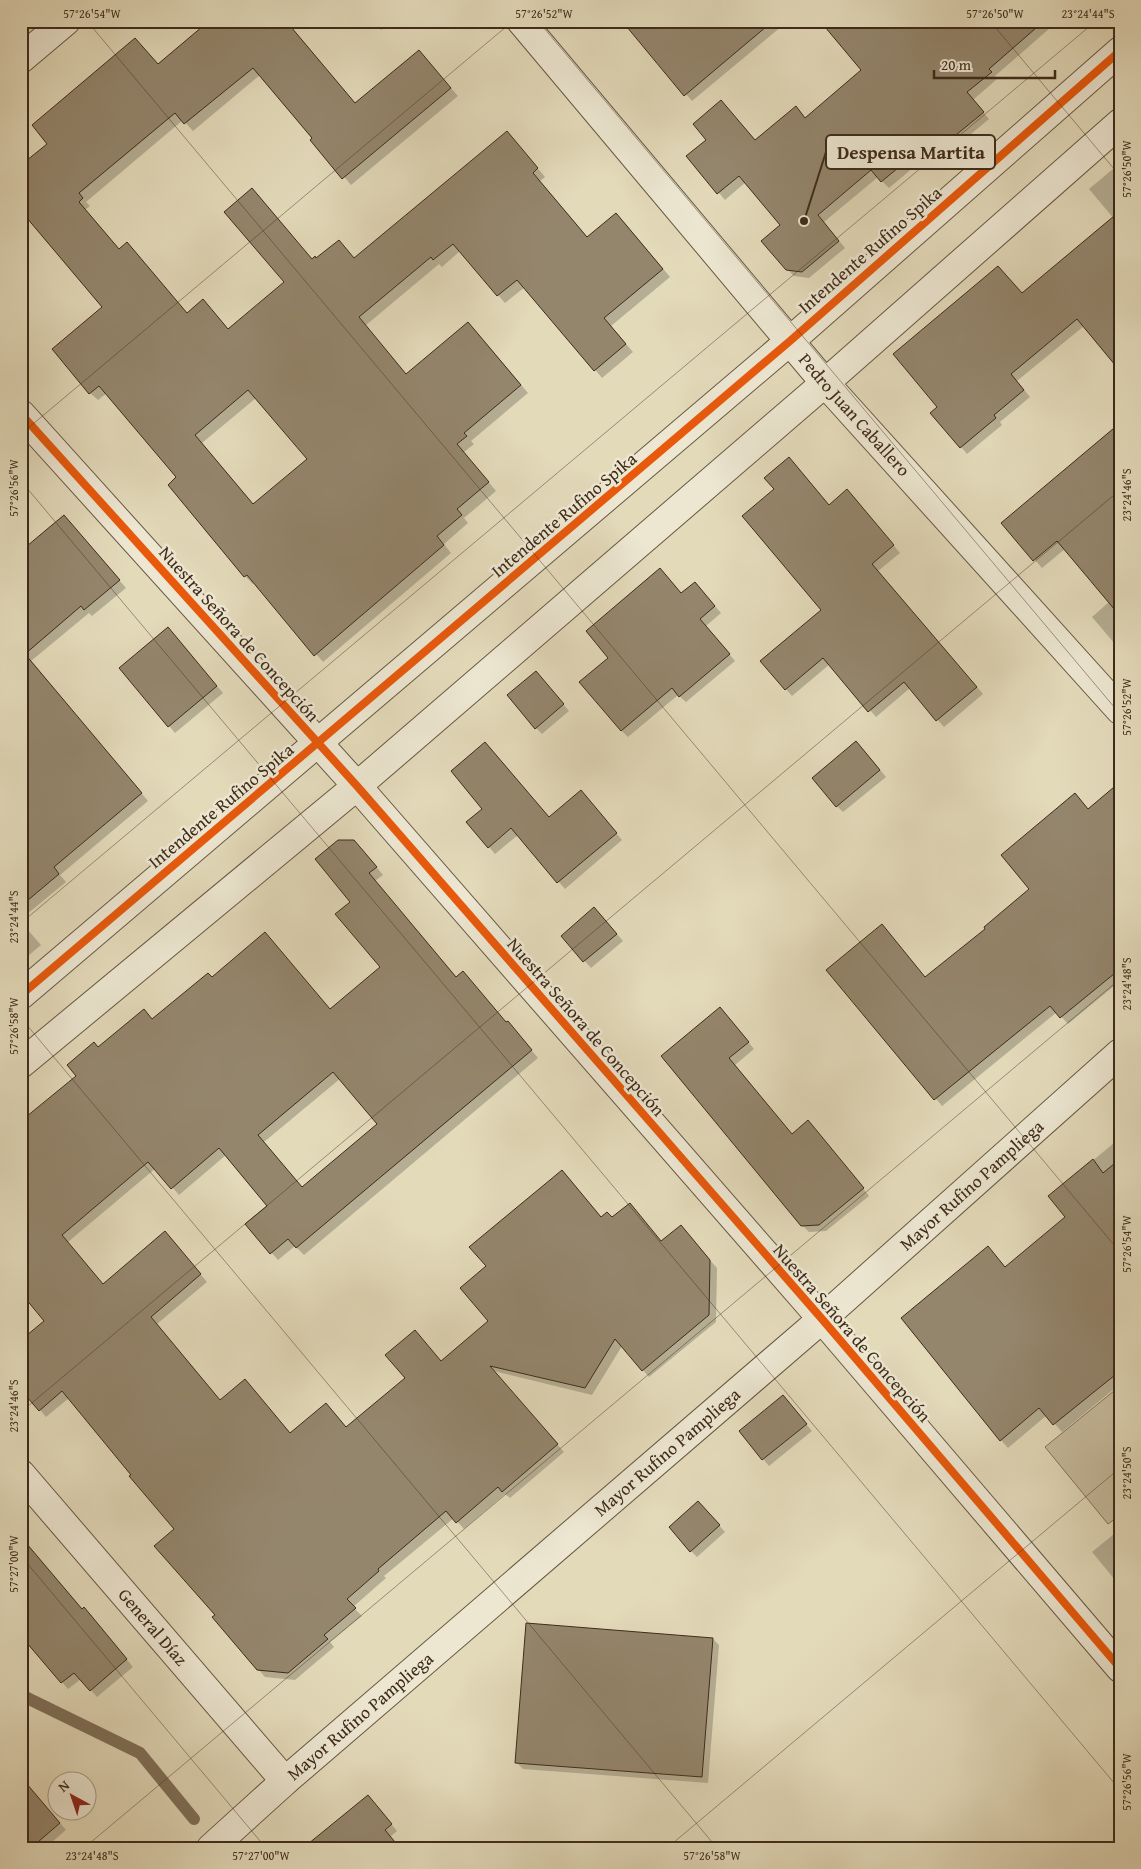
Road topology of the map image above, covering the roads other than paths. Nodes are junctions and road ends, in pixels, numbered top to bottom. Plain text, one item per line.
1 (66, 21) edge
2 (521, 21) edge
3 (1120, 50) edge
4 (21, 59) edge
5 (1120, 123) edge
6 (790, 341) junction
7 (825, 383) junction
8 (21, 414) edge
9 (1120, 710) edge
10 (318, 744) junction
11 (356, 786) junction
12 (21, 995) edge
13 (1120, 1053) edge
14 (21, 1064) edge
15 (822, 1320) junction
16 (21, 1474) edge
17 (1120, 1668) edge
18 (285, 1781) junction
19 (212, 1848) edge

1 - 4 street
2 - 6 street, Pedro Juan Caballero
3 - 6 street, Intendente Rufino Spika
5 - 7 street
6 - 7 street, Pedro Juan Caballero
6 - 10 street, Intendente Rufino Spika
7 - 9 street, Pedro Juan Caballero
7 - 11 street
8 - 10 street, Nuestra Señora de Concepción
10 - 11 street, Nuestra Señora de Concepción
10 - 12 street, Intendente Rufino Spika
11 - 14 street
11 - 15 street, Nuestra Señora de Concepción
13 - 15 street, Mayor Rufino Pampliega
15 - 17 street, Nuestra Señora de Concepción
15 - 18 street, Mayor Rufino Pampliega
16 - 18 street, General Díaz
18 - 19 street, Mayor Rufino Pampliega

